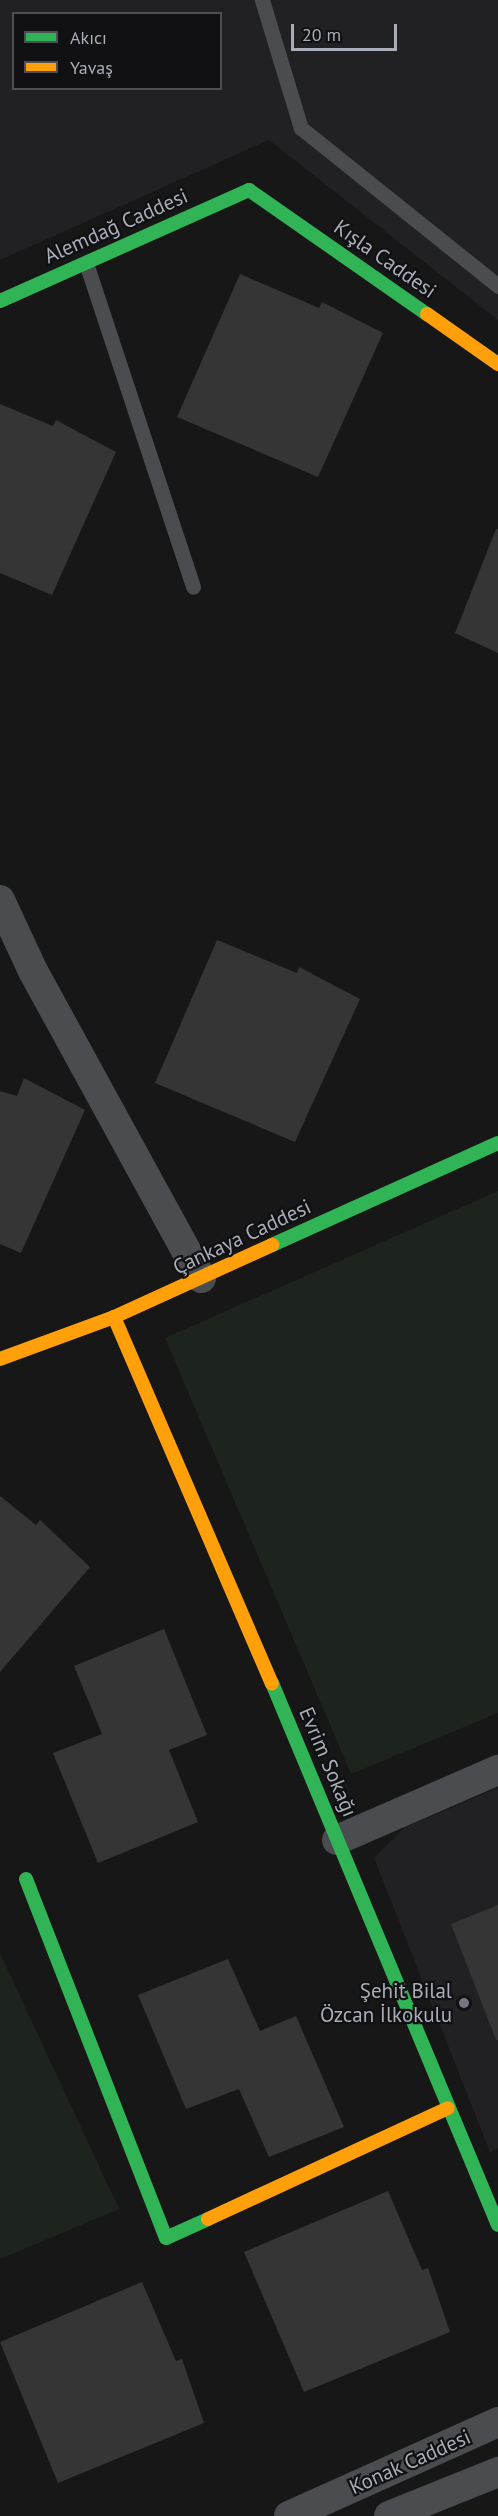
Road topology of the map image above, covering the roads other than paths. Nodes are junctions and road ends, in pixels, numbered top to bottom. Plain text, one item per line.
1 (262, 0) edge
2 (249, 189) joint
3 (86, 262) junction
4 (498, 286) edge
5 (0, 301) edge
6 (498, 364) edge
7 (193, 587) dead end
8 (0, 900) edge
9 (498, 1143) edge
10 (201, 1278) junction
11 (114, 1317) junction
12 (0, 1359) edge
13 (498, 1770) edge
14 (337, 1840) junction
15 (26, 1880) dead end
16 (448, 2108) junction
17 (498, 2225) edge
18 (498, 2422) edge
19 (498, 2472) edge
20 (289, 2516) edge
21 (389, 2516) edge

1 - 4 lane
2 - 3 street, Alemdağ Caddesi
2 - 6 street, Kışla Caddesi
3 - 5 street, Alemdağ Caddesi
3 - 7 lane
8 - 10 street
9 - 10 street, Çankaya Caddesi
10 - 11 street, Çankaya Caddesi
11 - 12 street, Çankaya Caddesi
11 - 14 street, Evrim Sokağı
13 - 14 street
14 - 16 street, Evrim Sokağı
15 - 16 street
16 - 17 street, Evrim Sokağı
18 - 20 street, Konak Caddesi
19 - 21 street, Konak Caddesi

